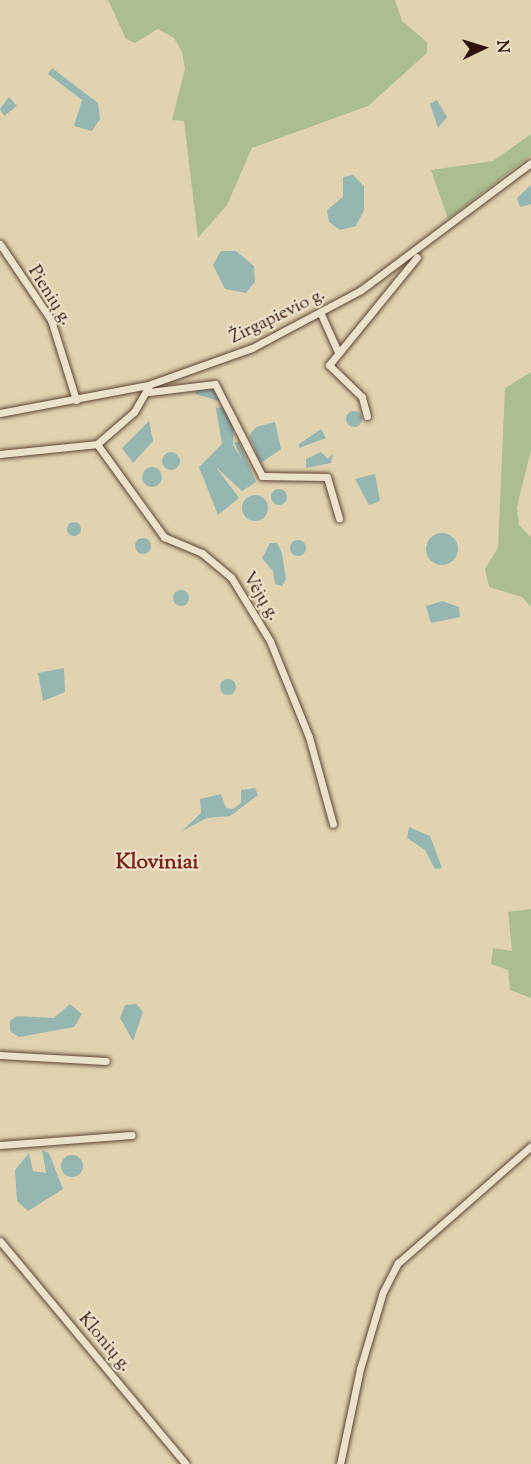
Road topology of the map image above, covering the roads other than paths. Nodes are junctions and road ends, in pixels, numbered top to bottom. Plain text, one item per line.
1 (531, 163) edge
2 (0, 244) edge
3 (417, 257) dead end
4 (321, 314) junction
5 (338, 352) junction
6 (148, 389) junction
7 (76, 400) junction
8 (0, 413) edge
9 (367, 416) dead end
10 (97, 444) junction
11 (0, 454) edge
12 (339, 518) dead end
13 (333, 824) dead end
14 (0, 1055) edge
15 (106, 1061) dead end
16 (132, 1135) dead end
17 (0, 1145) edge
18 (531, 1146) edge
19 (0, 1240) edge
20 (186, 1464) edge
21 (340, 1464) edge

1 - 4 street, Žirgapievio g.
2 - 7 street, Pienių g.
3 - 5 street
4 - 5 street
4 - 6 street, Žirgapievio g.
5 - 9 street
6 - 7 street, Žirgapievio g.
6 - 10 street
6 - 12 street
7 - 8 street, Žirgapievio g.
10 - 11 street
10 - 13 street, Vėjų g.
14 - 15 street
16 - 17 street
18 - 21 street
19 - 20 street, Klonių g.

